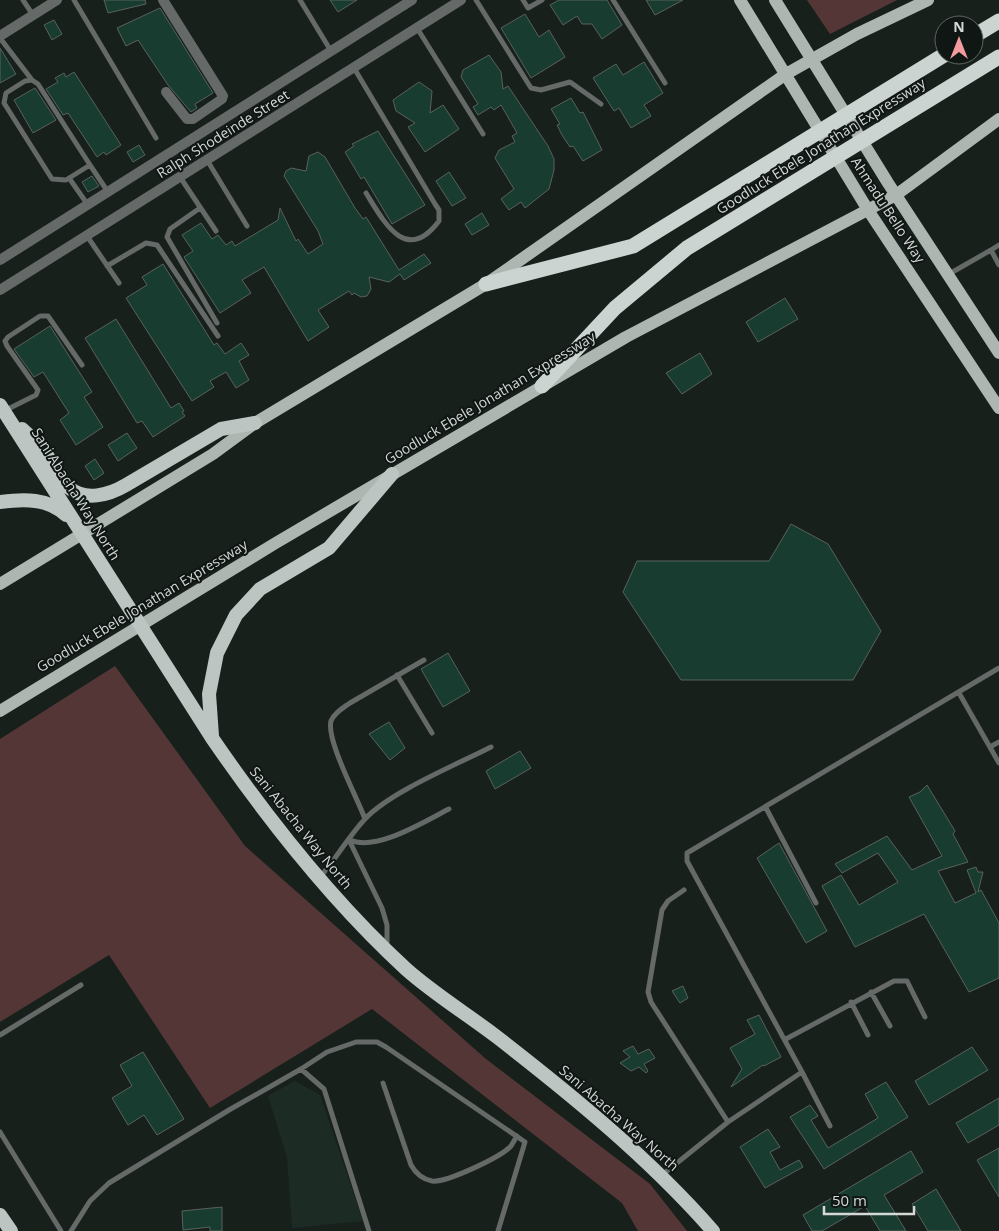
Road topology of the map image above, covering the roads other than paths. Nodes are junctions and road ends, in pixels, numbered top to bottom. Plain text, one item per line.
1 (23, 0) edge
2 (57, 0) edge
3 (74, 0) edge
4 (163, 0) edge
5 (300, 0) edge
6 (412, 0) edge
7 (460, 0) edge
8 (476, 0) edge
9 (523, 0) edge
10 (542, 0) edge
11 (613, 0) edge
12 (740, 0) edge
13 (775, 0) edge
14 (928, 0) edge
15 (33, 16) junction
16 (999, 21) edge
17 (417, 28) junction
18 (984, 30) edge
19 (0, 37) edge
20 (332, 51) junction
21 (999, 57) edge
22 (811, 59) junction
23 (934, 60) edge
24 (353, 68) junction
25 (786, 74) junction
26 (32, 80) junction
27 (665, 83) dead end
28 (166, 92) dead end
29 (601, 104) dead end
30 (999, 119) edge
31 (483, 134) dead end
32 (156, 138) dead end
33 (207, 160) junction
34 (90, 165) junction
35 (180, 177) junction
36 (69, 178) junction
37 (108, 192) junction
38 (366, 193) dead end
39 (896, 195) junction
40 (88, 205) junction
41 (200, 208) junction
42 (868, 210) junction
43 (247, 226) dead end
44 (216, 231) dead end
45 (87, 236) junction
46 (999, 245) edge
47 (991, 250) junction
48 (0, 260) edge
49 (999, 265) edge
50 (107, 266) junction
51 (949, 274) junction
52 (119, 283) dead end
53 (486, 284) junction
54 (0, 290) edge
55 (217, 323) dead end
56 (218, 336) dead end
57 (999, 353) edge
58 (82, 365) dead end
59 (542, 386) junction
60 (2, 408) edge
61 (999, 408) edge
62 (255, 423) junction
63 (392, 474) junction
64 (0, 502) edge
65 (74, 523) junction
66 (0, 584) edge
67 (424, 660) dead end
68 (999, 668) edge
69 (397, 675) junction
70 (959, 693) junction
71 (0, 711) edge
72 (432, 733) dead end
73 (212, 738) junction
74 (999, 742) edge
75 (990, 747) junction
76 (491, 748) dead end
77 (999, 763) edge
78 (766, 808) junction
79 (449, 809) dead end
80 (365, 819) junction
81 (349, 840) junction
82 (318, 879) junction
83 (684, 890) dead end
84 (816, 903) dead end
85 (387, 949) junction
86 (81, 985) dead end
87 (871, 992) junction
88 (851, 1002) junction
89 (925, 1017) dead end
90 (890, 1026) dead end
91 (0, 1035) edge
92 (868, 1035) dead end
93 (786, 1040) junction
94 (301, 1069) junction
95 (802, 1072) junction
96 (384, 1083) dead end
97 (728, 1122) junction
98 (830, 1126) dead end
99 (0, 1132) edge
100 (517, 1136) junction
101 (660, 1177) junction
102 (0, 1215) edge
103 (10, 1231) edge
104 (61, 1231) edge
105 (71, 1231) edge
106 (369, 1231) edge
107 (498, 1231) edge
108 (713, 1231) edge

1 - 15 lane
2 - 15 street
3 - 32 lane
4 - 28 street
5 - 20 lane
6 - 20 street, Ralph Shodeinde Street
7 - 17 street, Ralph Shodeinde Street
8 - 29 lane
9 - 10 lane
11 - 27 lane
12 - 25 main road, Ahmadu Bello Way
13 - 22 main road, Ahmadu Bello Way
14 - 22 main road
15 - 19 street
16 - 18 highway
17 - 24 street, Ralph Shodeinde Street
17 - 31 lane
19 - 26 lane
20 - 37 street, Ralph Shodeinde Street
21 - 59 highway, Goodluck Ebele Jonathan Expressway
22 - 25 main road
22 - 39 main road, Ahmadu Bello Way
23 - 53 highway, Goodluck Ebele Jonathan Expressway
24 - 33 street, Ralph Shodeinde Street
24 - 38 lane
25 - 42 main road, Ahmadu Bello Way
25 - 53 main road
26 - 34 lane
26 - 36 lane
30 - 39 main road, Goodluck Ebele Jonathan Expressway
33 - 35 street, Ralph Shodeinde Street
33 - 43 lane
34 - 36 lane
34 - 37 lane
35 - 41 lane
35 - 45 street, Ralph Shodeinde Street
36 - 40 lane
37 - 40 street, Ralph Shodeinde Street
39 - 42 main road, Goodluck Ebele Jonathan Expressway
39 - 51 main road, Ahmadu Bello Way
40 - 48 street, Ralph Shodeinde Street
41 - 44 lane
41 - 55 lane
42 - 59 main road, Goodluck Ebele Jonathan Expressway
42 - 61 main road, Ahmadu Bello Way
45 - 50 lane
45 - 54 street, Ralph Shodeinde Street
46 - 47 lane
47 - 49 lane
47 - 51 lane
50 - 52 lane
50 - 56 lane
51 - 57 main road, Ahmadu Bello Way
53 - 62 main road
58 - 60 lane
59 - 63 main road, Goodluck Ebele Jonathan Expressway
60 - 62 highway
60 - 65 highway, Sani Abacha Way North
62 - 66 main road
63 - 71 main road, Goodluck Ebele Jonathan Expressway
63 - 73 highway
64 - 65 highway
65 - 73 highway, Sani Abacha Way North
67 - 69 lane
68 - 70 lane
69 - 72 lane
69 - 80 lane
70 - 75 lane
70 - 78 lane
73 - 82 highway, Sani Abacha Way North
74 - 75 lane
75 - 77 lane
76 - 80 lane
78 - 84 lane
78 - 93 lane
79 - 81 lane
80 - 81 lane
81 - 82 lane
81 - 85 lane
82 - 85 highway, Sani Abacha Way North
83 - 97 lane
85 - 101 highway, Sani Abacha Way North
86 - 91 lane
87 - 88 lane
87 - 89 lane
87 - 90 lane
88 - 92 lane
88 - 93 lane
93 - 95 lane
94 - 100 lane
94 - 105 lane
94 - 106 lane
95 - 97 lane
95 - 98 lane
96 - 100 lane
97 - 101 lane
99 - 104 lane
100 - 107 lane
101 - 108 highway, Sani Abacha Way North
102 - 103 highway

